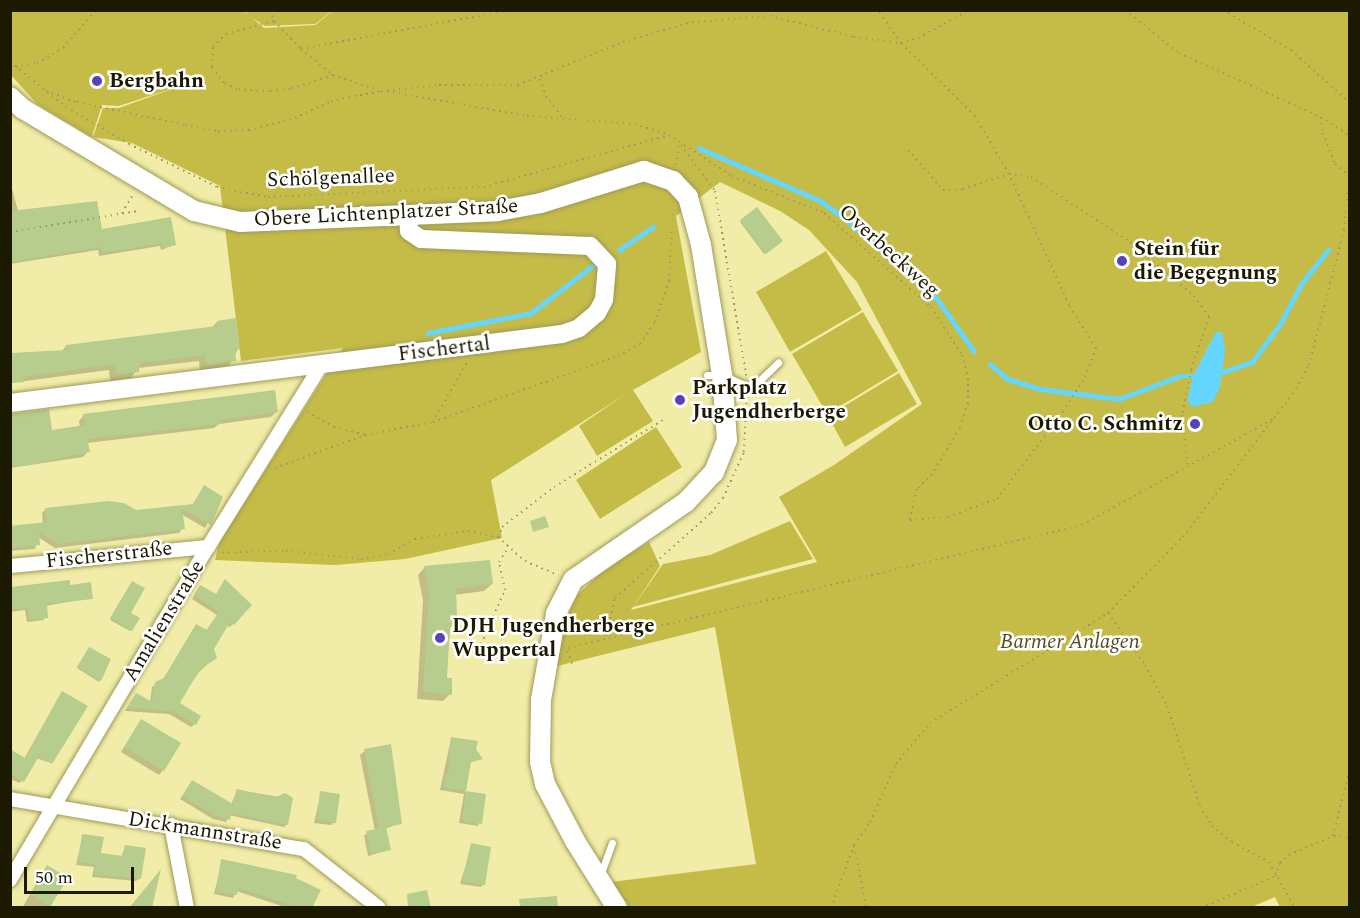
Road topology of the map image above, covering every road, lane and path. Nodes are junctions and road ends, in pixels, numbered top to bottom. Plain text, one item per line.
1 (96, 10) edge
2 (270, 10) edge
3 (510, 10) edge
4 (878, 10) edge
5 (969, 10) edge
6 (1125, 10) edge
7 (1223, 10) edge
8 (274, 21) junction
9 (901, 43) junction
10 (301, 49) junction
11 (10, 62) edge
12 (12, 68) edge
13 (333, 75) junction
14 (539, 78) junction
15 (42, 89) junction
16 (381, 91) junction
17 (10, 97) edge
18 (1350, 103) edge
19 (562, 117) junction
20 (1321, 117) junction
21 (669, 135) junction
22 (1350, 136) edge
23 (680, 143) junction
24 (908, 150) dead end
25 (1349, 172) edge
26 (1010, 174) junction
27 (142, 181) junction
28 (138, 211) dead end
29 (122, 213) junction
30 (408, 216) junction
31 (10, 232) edge
32 (478, 344) junction
33 (778, 363) dead end
34 (322, 364) junction
35 (715, 375) junction
36 (752, 385) junction
37 (10, 403) edge
38 (297, 406) junction
39 (666, 418) dead end
40 (1274, 418) junction
41 (433, 422) dead end
42 (365, 435) dead end
43 (1188, 468) junction
44 (498, 537) junction
45 (208, 547) junction
46 (508, 548) junction
47 (10, 566) edge
48 (549, 571) dead end
49 (1108, 613) junction
50 (606, 637) junction
51 (481, 644) dead end
52 (573, 665) dead end
53 (1350, 768) edge
54 (10, 799) edge
55 (54, 806) junction
56 (171, 825) junction
57 (1333, 836) junction
58 (1350, 838) edge
59 (612, 843) dead end
60 (854, 845) junction
61 (1276, 876) junction
62 (598, 879) junction
63 (10, 880) edge
64 (187, 908) edge
65 (379, 908) edge
66 (617, 908) edge
67 (831, 908) edge
68 (867, 908) edge
69 (1201, 908) edge
70 (1296, 908) edge

1 - 12 path
2 - 8 path
3 - 10 path
4 - 9 path
5 - 9 path
6 - 20 path
7 - 18 path
8 - 10 path
8 - 13 path
9 - 14 path
9 - 26 path
10 - 13 path
11 - 12 path, Schölgenallee
12 - 15 path, Schölgenallee
13 - 16 path
14 - 16 path
14 - 19 path
15 - 16 path
15 - 21 path, Schölgenallee
16 - 19 path
17 - 27 main road, Obere Lichtenplatzer Straße
19 - 21 path
20 - 22 path
20 - 25 path
21 - 23 path
23 - 26 path, Overbeckweg
23 - 36 path
24 - 26 path
25 - 40 path
26 - 43 path
27 - 29 path
27 - 30 main road, Obere Lichtenplatzer Straße
28 - 29 path
29 - 31 path
30 - 32 street, Fischertal
30 - 35 main road, Obere Lichtenplatzer Straße
32 - 34 street, Fischertal
32 - 41 path
33 - 36 lane
34 - 37 street, Fischertal
34 - 38 street, Amalienstraße
35 - 36 lane
35 - 62 main road, Obere Lichtenplatzer Straße
36 - 50 path
38 - 42 path
38 - 45 street, Amalienstraße
39 - 44 path
40 - 43 path
40 - 49 path
43 - 50 path
44 - 45 path
44 - 46 path
45 - 47 street, Fischerstraße
45 - 55 street, Amalienstraße
46 - 48 path
46 - 51 path
49 - 60 path
49 - 61 path
50 - 52 path
53 - 57 path
54 - 55 street, Dickmannstraße
55 - 56 street, Dickmannstraße
55 - 63 street, Amalienstraße
56 - 64 street
56 - 65 street, Dickmannstraße
57 - 58 path
57 - 61 path
59 - 62 lane
60 - 67 path
60 - 68 path
61 - 69 path
61 - 70 path
62 - 66 main road, Obere Lichtenplatzer Straße

